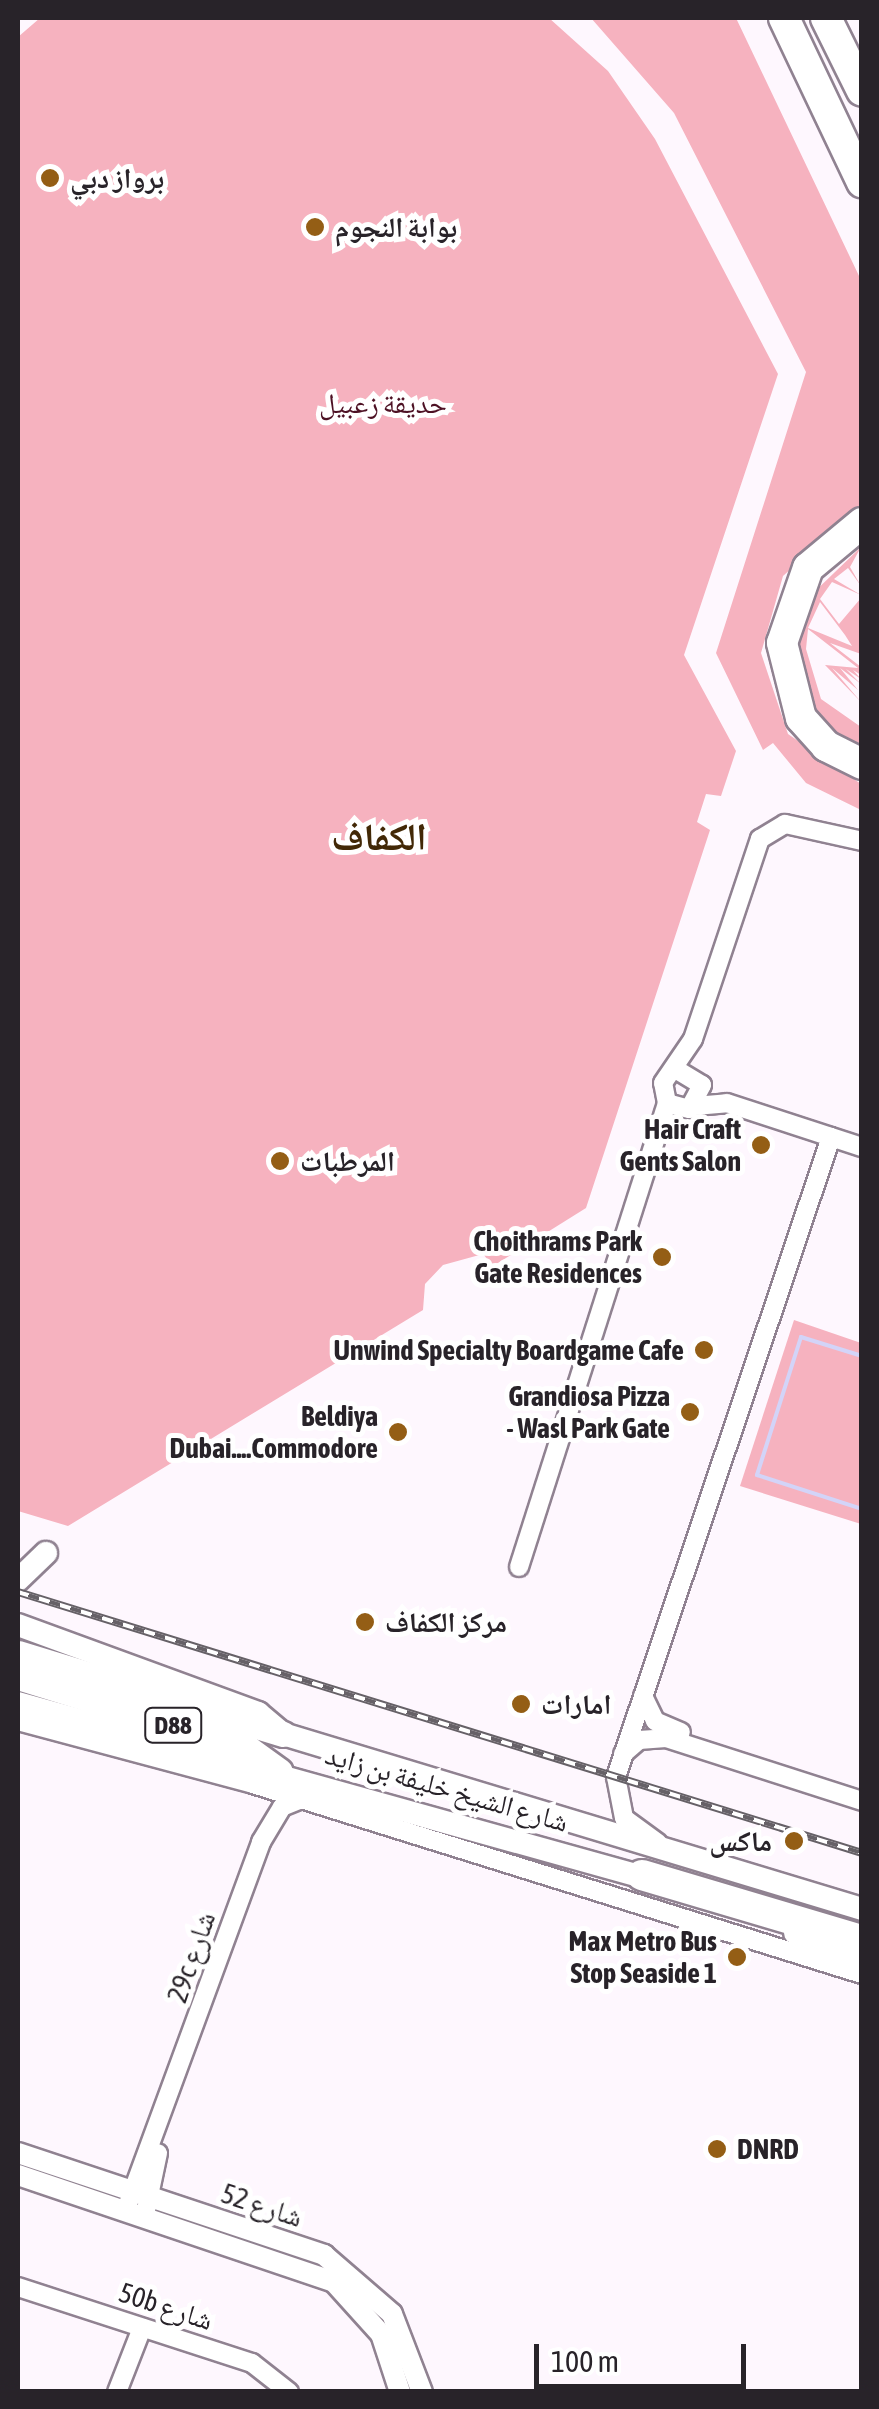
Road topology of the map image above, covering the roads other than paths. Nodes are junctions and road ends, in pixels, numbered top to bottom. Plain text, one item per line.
1 (770, 18) edge
2 (784, 18) edge
3 (826, 18) edge
4 (798, 61) junction
5 (862, 91) edge
6 (862, 182) edge
7 (862, 522) edge
8 (862, 764) edge
9 (862, 841) edge
10 (693, 1039) junction
11 (677, 1070) junction
12 (699, 1080) junction
13 (727, 1104) junction
14 (681, 1106) junction
15 (831, 1137) junction
16 (862, 1147) edge
17 (46, 1553) dead end
18 (519, 1567) dead end
19 (18, 1580) edge
20 (18, 1624) edge
21 (18, 1653) edge
22 (18, 1677) edge
23 (64, 1679) junction
24 (643, 1696) junction
25 (18, 1703) edge
26 (18, 1721) edge
27 (283, 1734) junction
28 (623, 1754) junction
29 (280, 1770) junction
30 (253, 1784) junction
31 (862, 1791) edge
32 (303, 1799) junction
33 (862, 1802) edge
34 (260, 1842) junction
35 (675, 1854) junction
36 (642, 1875) junction
37 (862, 1909) edge
38 (862, 1940) edge
39 (862, 1959) edge
40 (862, 1974) edge
41 (18, 2153) edge
42 (18, 2176) edge
43 (138, 2203) junction
44 (18, 2287) edge
45 (142, 2328) junction
46 (117, 2392) edge
47 (289, 2392) edge
48 (400, 2392) edge
49 (422, 2392) edge

1 - 4 highway
2 - 4 highway
3 - 5 highway
4 - 6 highway
7 - 8 highway
9 - 10 street
10 - 11 street
10 - 12 street
11 - 12 street
11 - 14 street
12 - 13 street
12 - 14 street
13 - 14 street
13 - 15 street
14 - 18 street
15 - 16 street
15 - 24 street
17 - 19 main road
20 - 27 main road
21 - 23 main road, شارع الشيخ خليفة بن زايد / D88
22 - 23 main road, شارع الشيخ خليفة بن زايد / D88
23 - 27 main road, شارع الشيخ خليفة بن زايد / D88
23 - 29 main road, شارع الشيخ خليفة بن زايد / D88
24 - 28 street
24 - 31 street
25 - 29 main road
26 - 30 street
27 - 35 main road, شارع الشيخ خليفة بن زايد / D88
28 - 33 street
28 - 35 street
29 - 36 main road, شارع الشيخ خليفة بن زايد / D88
30 - 32 street
30 - 34 street, 29c شارع
32 - 34 street, 29c شارع
32 - 40 street
34 - 43 street, 29c شارع
35 - 37 main road, شارع الشيخ خليفة بن زايد / D88
36 - 38 highway
36 - 39 main road, شارع الشيخ خليفة بن زايد / D88
41 - 43 street, شارع 52
42 - 43 street, شارع 52
43 - 48 street, شارع 52
43 - 49 street, شارع 52
44 - 45 street, 50b شارع
45 - 46 street
45 - 47 street, 50b شارع

